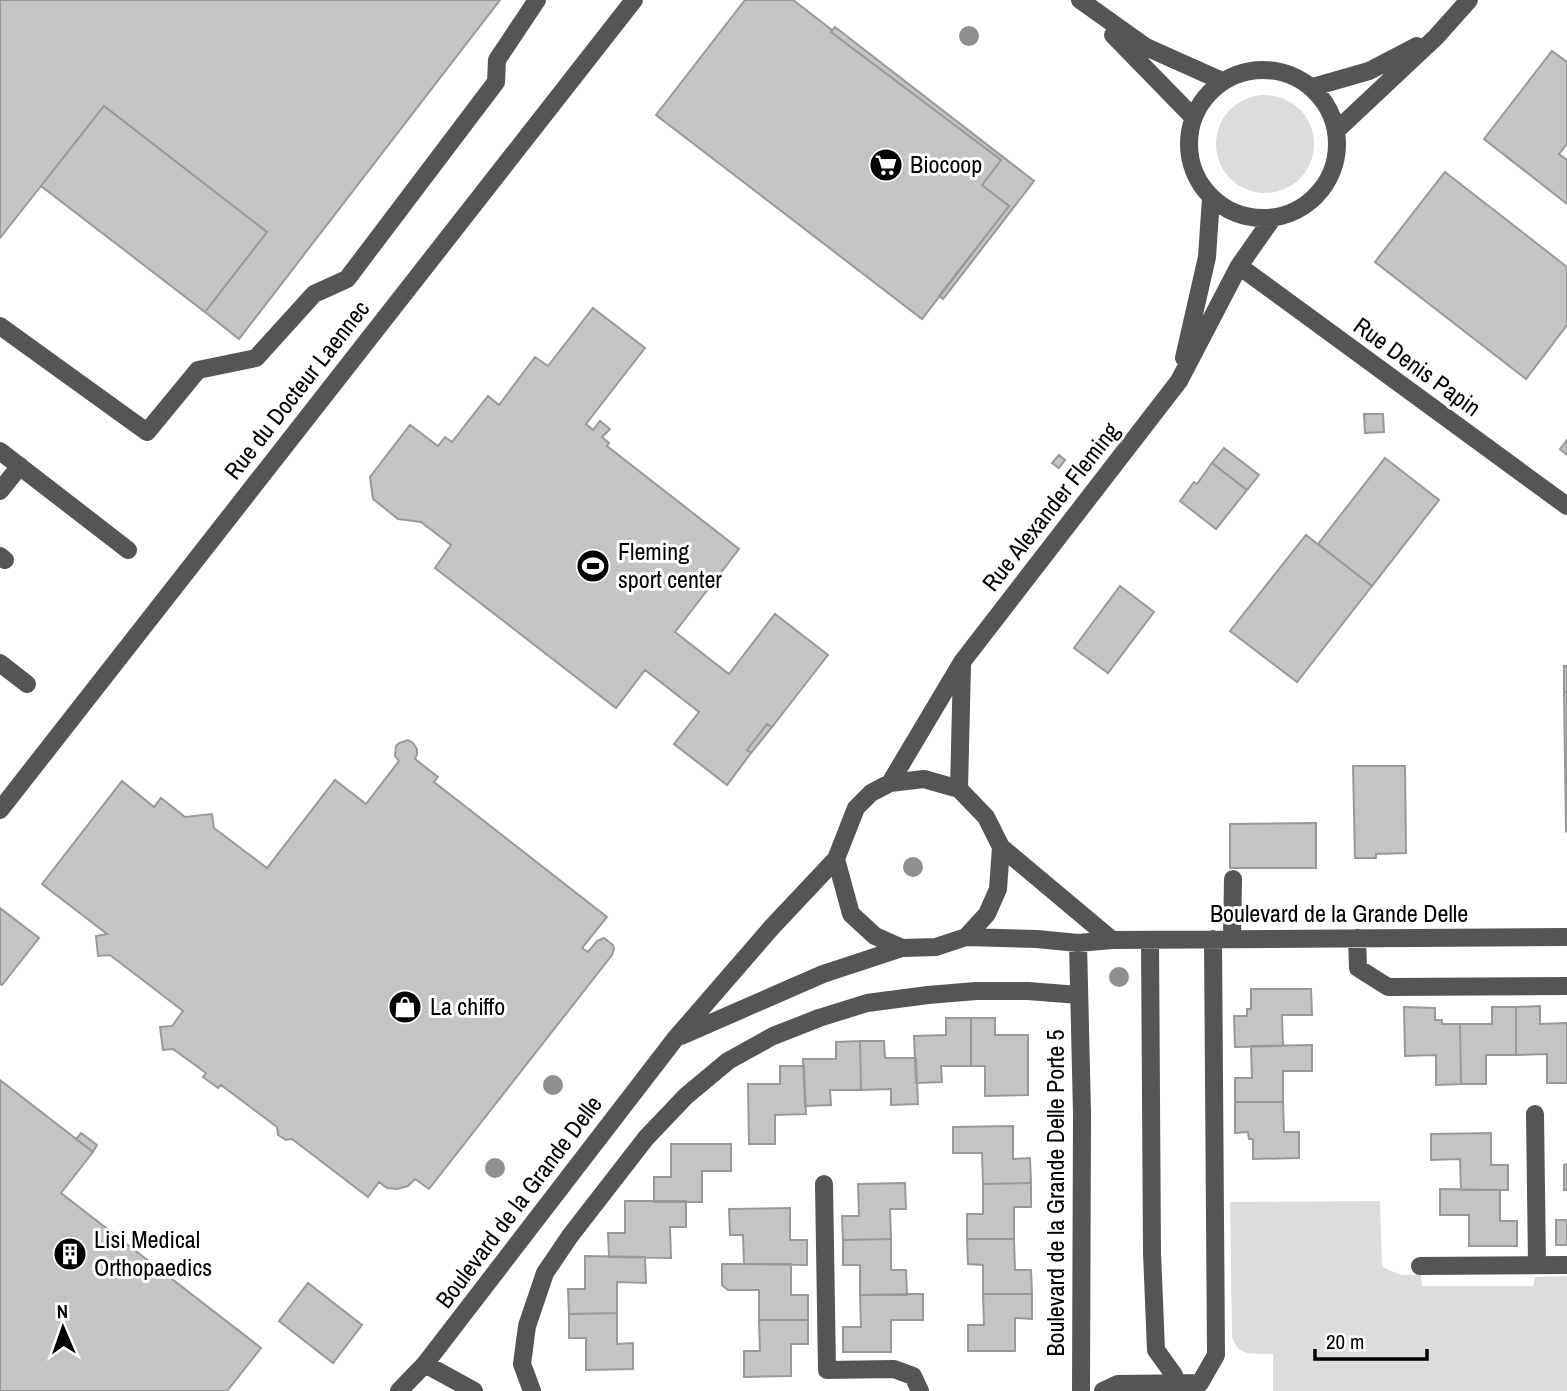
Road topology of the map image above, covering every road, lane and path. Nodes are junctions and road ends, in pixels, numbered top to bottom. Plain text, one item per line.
1 (537, 0) edge
2 (634, 0) edge
3 (1079, 0) edge
4 (1469, 0) edge
5 (1436, 37) junction
6 (1222, 81) junction
7 (1313, 87) junction
8 (1194, 117) junction
9 (1337, 130) junction
10 (1211, 198) junction
11 (1272, 219) junction
12 (1239, 266) junction
13 (0, 326) edge
14 (1179, 382) junction
15 (0, 451) edge
16 (20, 467) junction
17 (0, 491) edge
18 (1567, 506) edge
19 (128, 551) dead end
20 (962, 662) junction
21 (0, 663) edge
22 (27, 684) dead end
23 (890, 783) junction
24 (959, 789) junction
25 (0, 810) edge
26 (1001, 846) junction
27 (836, 859) junction
28 (1233, 879) dead end
29 (967, 937) junction
30 (1567, 937) edge
31 (1357, 938) junction
32 (1213, 939) junction
33 (1232, 939) junction
34 (1112, 940) junction
35 (1150, 940) junction
36 (1078, 943) junction
37 (902, 948) junction
38 (1567, 986) edge
39 (1079, 995) junction
40 (675, 1039) junction
41 (1535, 1114) dead end
42 (824, 1184) dead end
43 (1537, 1265) junction
44 (1567, 1265) edge
45 (1420, 1266) dead end
46 (425, 1364) junction
47 (1175, 1387) edge
48 (400, 1391) edge
49 (473, 1391) edge
50 (532, 1391) edge
51 (920, 1391) edge
52 (1081, 1391) edge
53 (1103, 1391) edge

1 - 13 street
2 - 25 street, Rue du Docteur Laennec
3 - 6 street
3 - 8 street
4 - 5 street
5 - 7 street
5 - 9 street
6 - 7 street
6 - 8 street
7 - 9 street
8 - 10 street
9 - 11 street
10 - 11 street
10 - 14 street, Rue Alexander Fleming
11 - 12 street, Rue Alexander Fleming
12 - 14 street, Rue Alexander Fleming
12 - 18 street, Rue Denis Papin
14 - 20 street, Rue Alexander Fleming
15 - 16 street
16 - 17 street
16 - 19 street
20 - 23 street, Rue Alexander Fleming
20 - 24 street
21 - 22 street
23 - 24 street
23 - 27 street
24 - 26 street
26 - 29 street
26 - 34 street
27 - 37 street
27 - 40 street, Boulevard de la Grande Delle
28 - 33 street
29 - 36 street, Boulevard de la Grande Delle
29 - 37 street
30 - 31 street, Boulevard de la Grande Delle
31 - 33 street, Boulevard de la Grande Delle
31 - 38 street
32 - 33 street, Boulevard de la Grande Delle
32 - 35 street, Boulevard de la Grande Delle
32 - 47 street
34 - 35 street, Boulevard de la Grande Delle
34 - 36 street, Boulevard de la Grande Delle
35 - 47 street
36 - 39 street, Boulevard de la Grande Delle Porte 5
37 - 40 street, Boulevard de la Grande Delle
39 - 50 street, Boulevard de la Grande Delle Porte 5
39 - 52 street, Boulevard de la Grande Delle Porte 5
40 - 46 street, Boulevard de la Grande Delle
41 - 43 street
42 - 51 street
43 - 44 street
43 - 45 street
46 - 48 street, Boulevard de la Grande Delle
46 - 49 street
47 - 53 street

